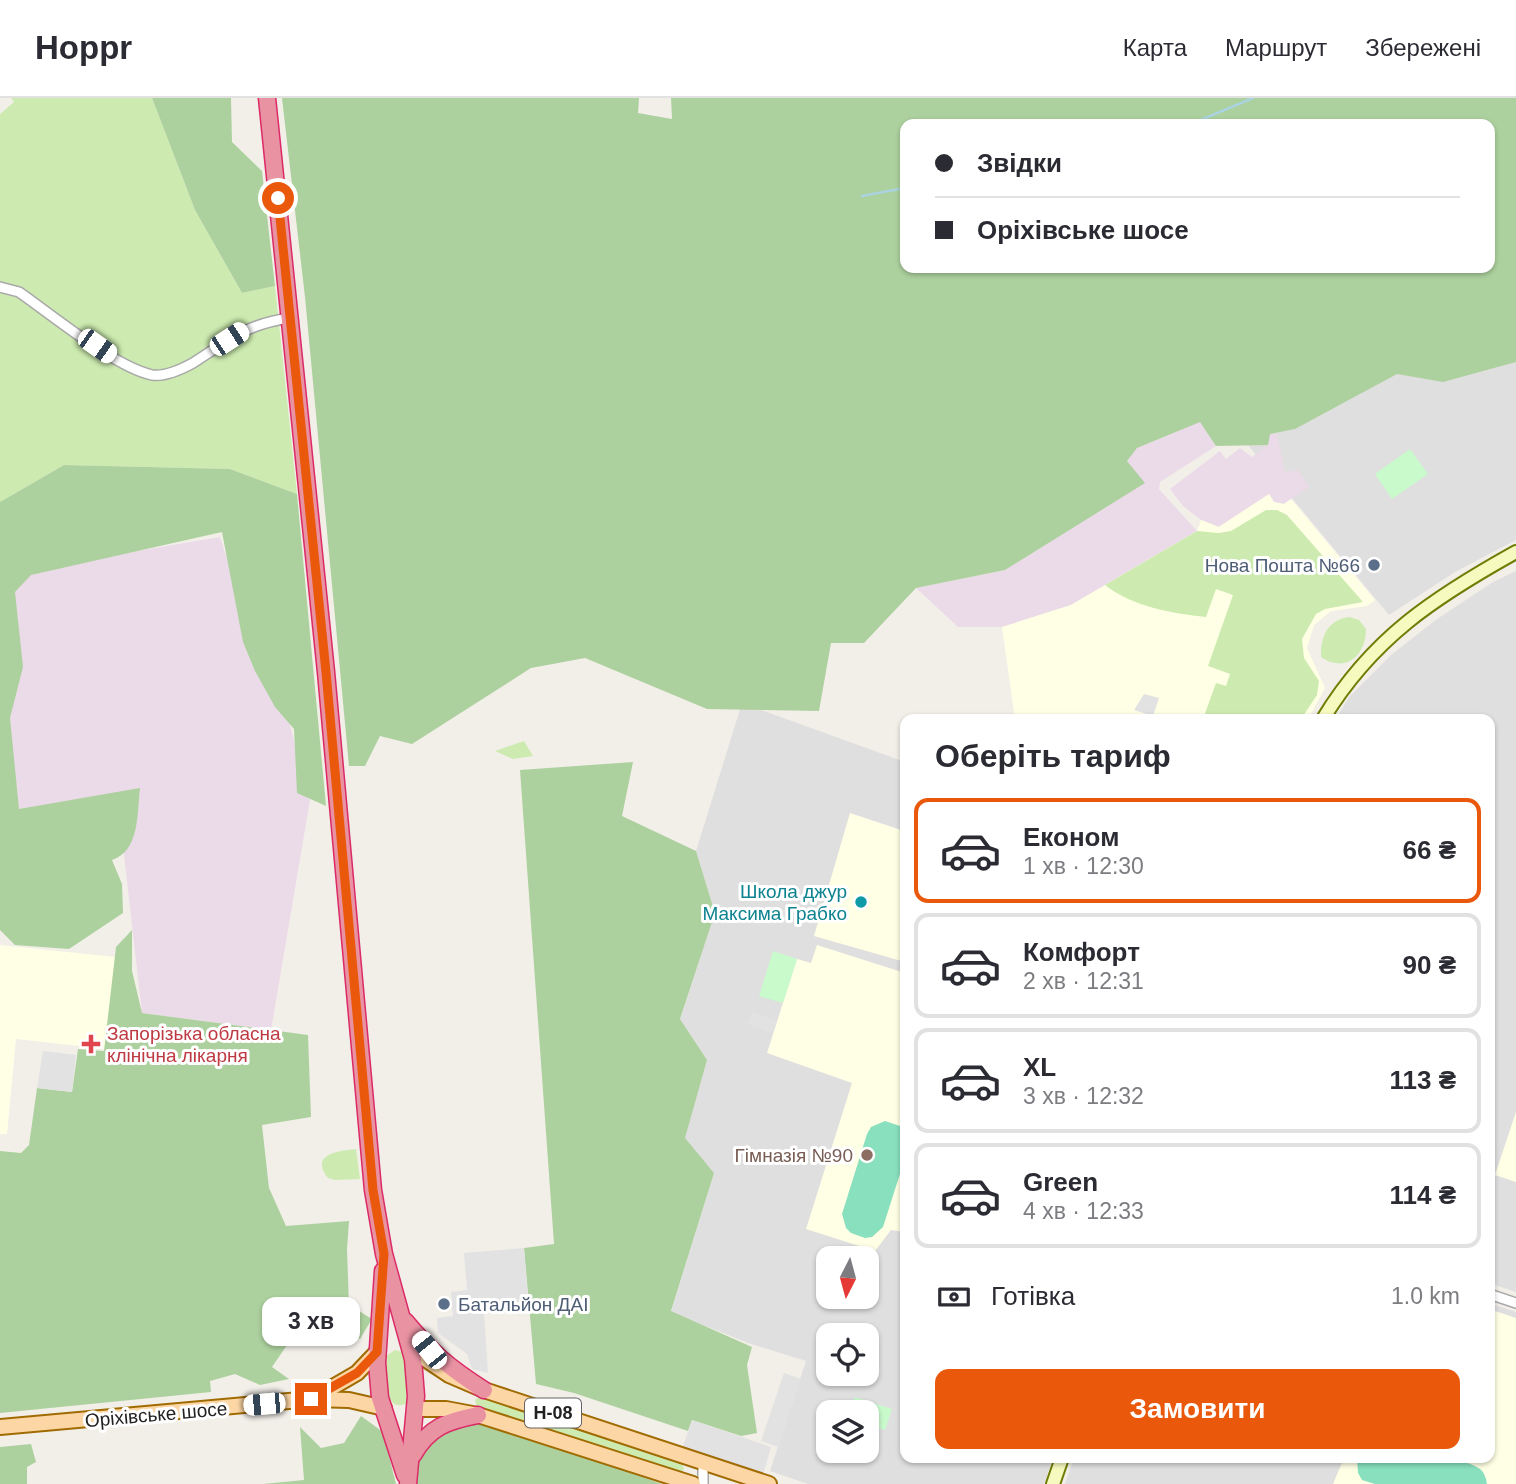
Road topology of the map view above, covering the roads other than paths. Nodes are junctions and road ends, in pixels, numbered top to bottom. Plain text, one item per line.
1 (267, 98) edge
2 (0, 287) edge
3 (290, 318) junction
4 (1516, 552) edge
5 (1326, 714) edge
6 (384, 1254) junction
7 (1495, 1296) edge
8 (1516, 1303) edge
9 (399, 1314) junction
10 (410, 1349) junction
11 (377, 1352) junction
12 (484, 1390) junction
13 (311, 1399) junction
14 (384, 1408) junction
15 (415, 1409) junction
16 (478, 1415) junction
17 (0, 1427) edge
18 (410, 1461) junction
19 (703, 1462) junction
20 (1060, 1463) edge
21 (408, 1484) edge
22 (693, 1484) edge
23 (702, 1484) edge
24 (769, 1484) edge
25 (1054, 1484) edge

1 - 3 highway
2 - 3 street
3 - 6 highway
4 - 5 street
6 - 9 highway
6 - 11 highway
7 - 8 street
9 - 10 highway
9 - 12 highway
10 - 11 highway
10 - 12 main road, Н-08
10 - 15 highway
11 - 13 main road, Оріхівське шосе / Н-08
11 - 14 highway
12 - 19 main road, Н-08
13 - 14 main road, Оріхівське шосе / Н-08
13 - 17 main road, Оріхівське шосе / Н-08
14 - 15 highway, Н-08
14 - 21 highway
15 - 16 main road, Н-08
15 - 18 highway
16 - 18 highway
16 - 22 main road, Н-08
18 - 21 highway
19 - 23 street
19 - 24 main road, Н-08
20 - 25 street

